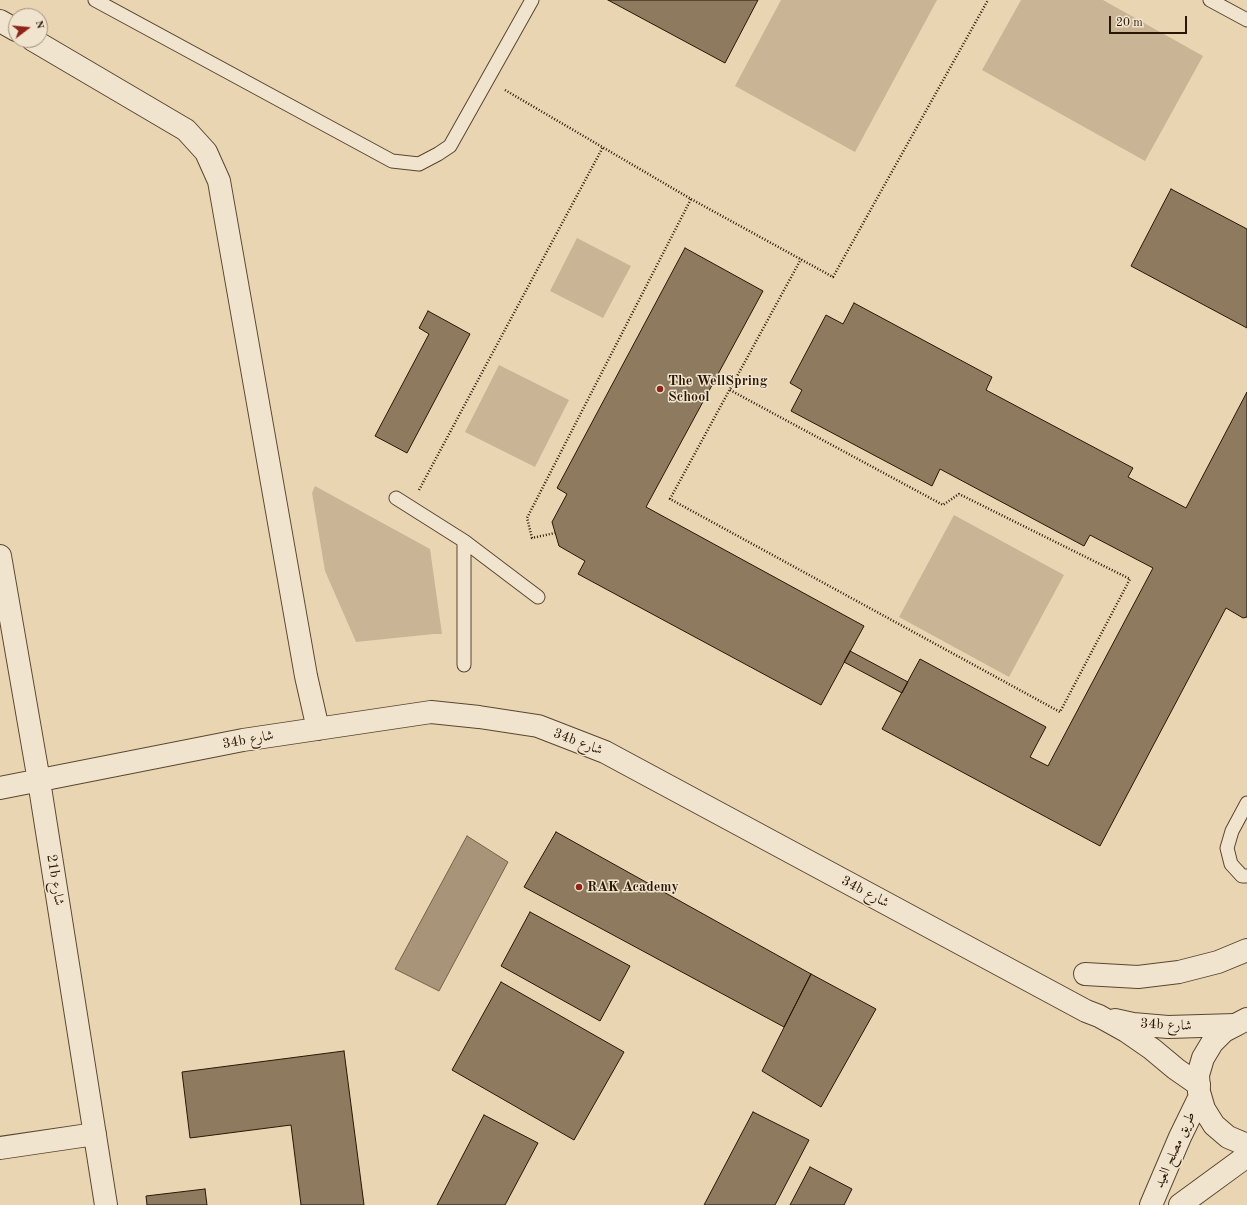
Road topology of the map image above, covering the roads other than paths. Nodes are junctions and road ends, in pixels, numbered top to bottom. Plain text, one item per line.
1 (95, 0) edge
2 (532, 0) edge
3 (1210, 0) edge
4 (1247, 20) edge
5 (47, 48) edge
6 (396, 498) dead end
7 (464, 541) junction
8 (0, 556) edge
9 (3, 587) edge
10 (538, 597) dead end
11 (464, 665) dead end
12 (318, 730) junction
13 (39, 781) junction
14 (0, 788) edge
15 (1247, 803) edge
16 (1247, 876) edge
17 (1247, 950) edge
18 (1085, 974) dead end
19 (1098, 1016) junction
20 (1243, 1020) edge
21 (1199, 1090) junction
22 (95, 1134) junction
23 (1247, 1145) edge
24 (0, 1148) edge
25 (1247, 1156) edge
26 (106, 1205) edge
27 (1151, 1205) edge
28 (1180, 1205) edge

1 - 2 lane
3 - 4 lane
5 - 12 street
6 - 7 lane
7 - 10 lane
7 - 11 lane
8 - 9 street, 21b شارع
9 - 13 street, 21b شارع
12 - 13 street, 34b شارع
12 - 19 street, 34b شارع
13 - 14 street, 34b شارع
13 - 22 street, 21b شارع
15 - 16 lane
17 - 18 street
19 - 20 street, 34b شارع
19 - 21 street, 34b شارع
20 - 21 street
21 - 23 street
21 - 27 street, طريق مصلح العيد
22 - 24 street
22 - 26 street, 21b شارع
25 - 28 street, طريق مصلح العيد

